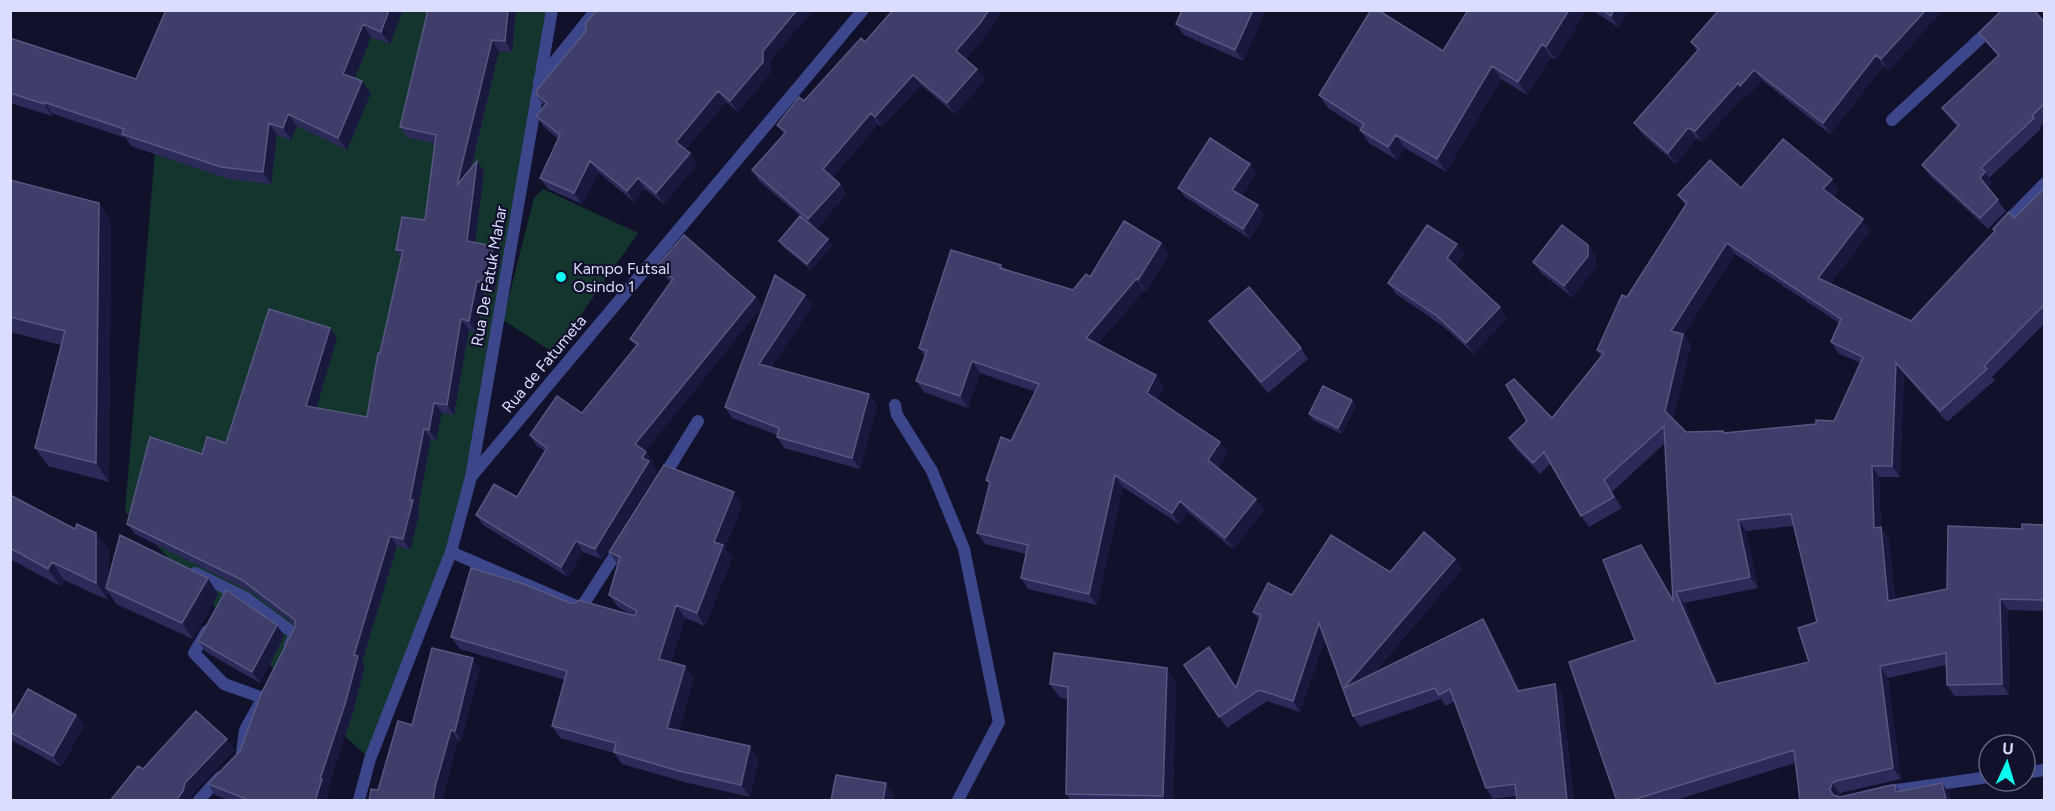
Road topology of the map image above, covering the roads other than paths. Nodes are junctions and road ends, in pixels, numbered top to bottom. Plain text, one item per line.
1 (552, 10) edge
2 (596, 10) edge
3 (863, 10) edge
4 (2011, 10) edge
5 (538, 82) junction
6 (1892, 120) dead end
7 (2044, 184) edge
8 (1988, 241) edge
9 (895, 405) dead end
10 (698, 422) dead end
11 (471, 477) junction
12 (655, 490) edge
13 (631, 530) edge
14 (451, 552) junction
15 (182, 566) edge
16 (215, 617) edge
17 (284, 657) edge
18 (270, 685) edge
19 (263, 698) junction
20 (1977, 778) edge
21 (1867, 796) edge
22 (199, 801) edge
23 (359, 801) edge
24 (958, 801) edge

1 - 5 street, Rua De Fatuk Mahar
2 - 5 street, Rua De Fatuk Mahar
3 - 11 street, Rua de Fatumeta
4 - 6 street
5 - 11 street, Rua De Fatuk Mahar
7 - 8 street
9 - 24 street
10 - 12 street
11 - 14 street, Rua de Fatumeta
13 - 14 street
14 - 23 street, Rua de Fatumeta
15 - 17 street
16 - 19 street
18 - 19 street
19 - 22 street
20 - 21 street

